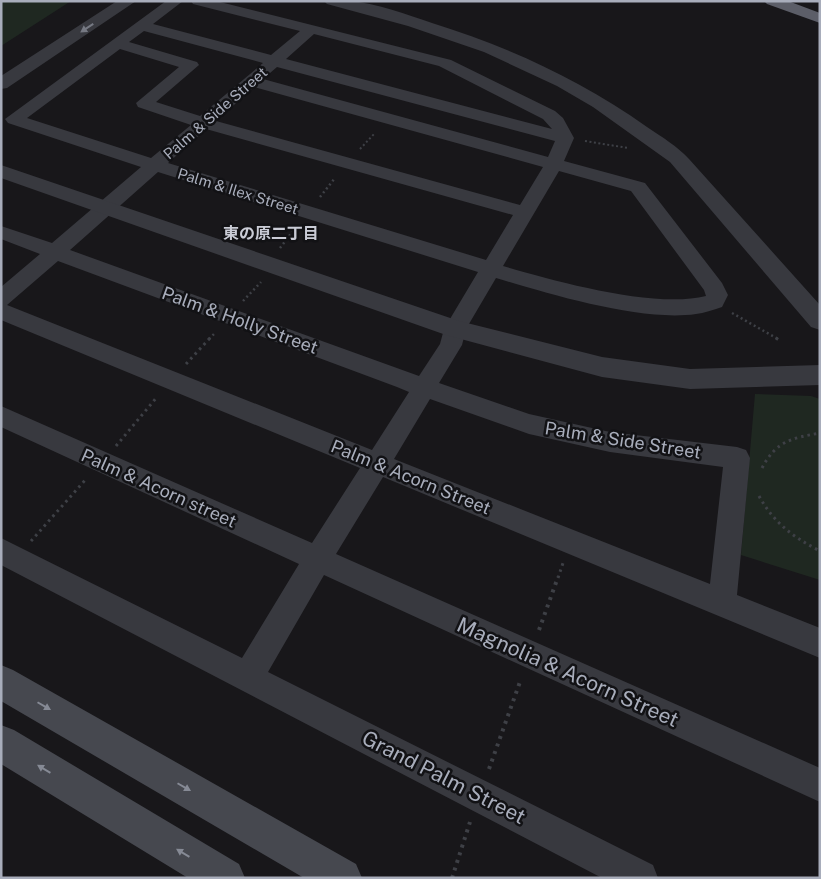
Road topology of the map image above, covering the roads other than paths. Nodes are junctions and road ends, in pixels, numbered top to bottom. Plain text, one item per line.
1 (104, 1) edge
2 (128, 1) edge
3 (176, 1) edge
4 (198, 1) edge
5 (332, 1) edge
6 (772, 1) edge
7 (820, 18) edge
8 (142, 26) junction
9 (311, 29) junction
10 (118, 44) junction
11 (273, 61) junction
12 (1, 68) edge
13 (251, 81) junction
14 (1, 84) edge
15 (203, 123) junction
16 (565, 138) junction
17 (554, 164) junction
18 (154, 165) junction
19 (1, 170) edge
20 (112, 202) junction
21 (524, 212) junction
22 (1, 232) edge
23 (54, 252) junction
24 (490, 268) junction
25 (1, 299) edge
26 (1, 311) edge
27 (820, 321) edge
28 (455, 329) junction
29 (820, 375) edge
30 (424, 388) junction
31 (1, 416) edge
32 (378, 463) junction
33 (8, 555) edge
34 (317, 560) junction
35 (722, 604) junction
36 (820, 643) edge
37 (248, 677) junction
38 (1, 682) edge
39 (1, 743) edge
40 (820, 785) edge
41 (225, 878) edge
42 (342, 878) edge
43 (640, 878) edge

1 - 12 street
2 -> 14 street
3 - 8 street
4 - 9 street
5 - 27 street
6 - 7 highway
8 - 10 street
8 - 11 street
9 - 11 street, Palm & Side Street
9 - 16 street
10 - 15 street
10 - 18 street, Palm & Ilex Street
11 - 13 street, Palm & Side Street
11 - 16 street
13 - 15 street, Palm & Side Street
13 - 17 street
15 - 18 street, Palm & Side Street
15 - 21 street
16 - 17 street
17 - 21 street
17 - 24 street, Palm & Ilex Street
18 - 20 street, Palm & Side Street
18 - 24 street, Palm & Ilex Street
19 - 20 street
20 - 23 street
20 - 28 street
21 - 24 street
22 - 23 street, Palm & Holly Street
23 - 25 street
23 - 30 street, Palm & Holly Street
24 - 28 street
26 - 32 street, Palm & Acorn Street
28 - 29 street
28 - 30 street
30 - 32 street
30 - 35 street, Palm & Side Street
31 - 34 street, Palm & Acorn street
32 - 34 street
32 - 35 street, Palm & Acorn Street
33 - 37 street, Grand Palm Street
34 - 37 street
34 - 40 street, Magnolia & Acorn Street
35 - 36 street, Palm & Acorn Street
37 - 43 street, Grand Palm Street
38 -> 42 main road
41 -> 39 main road

